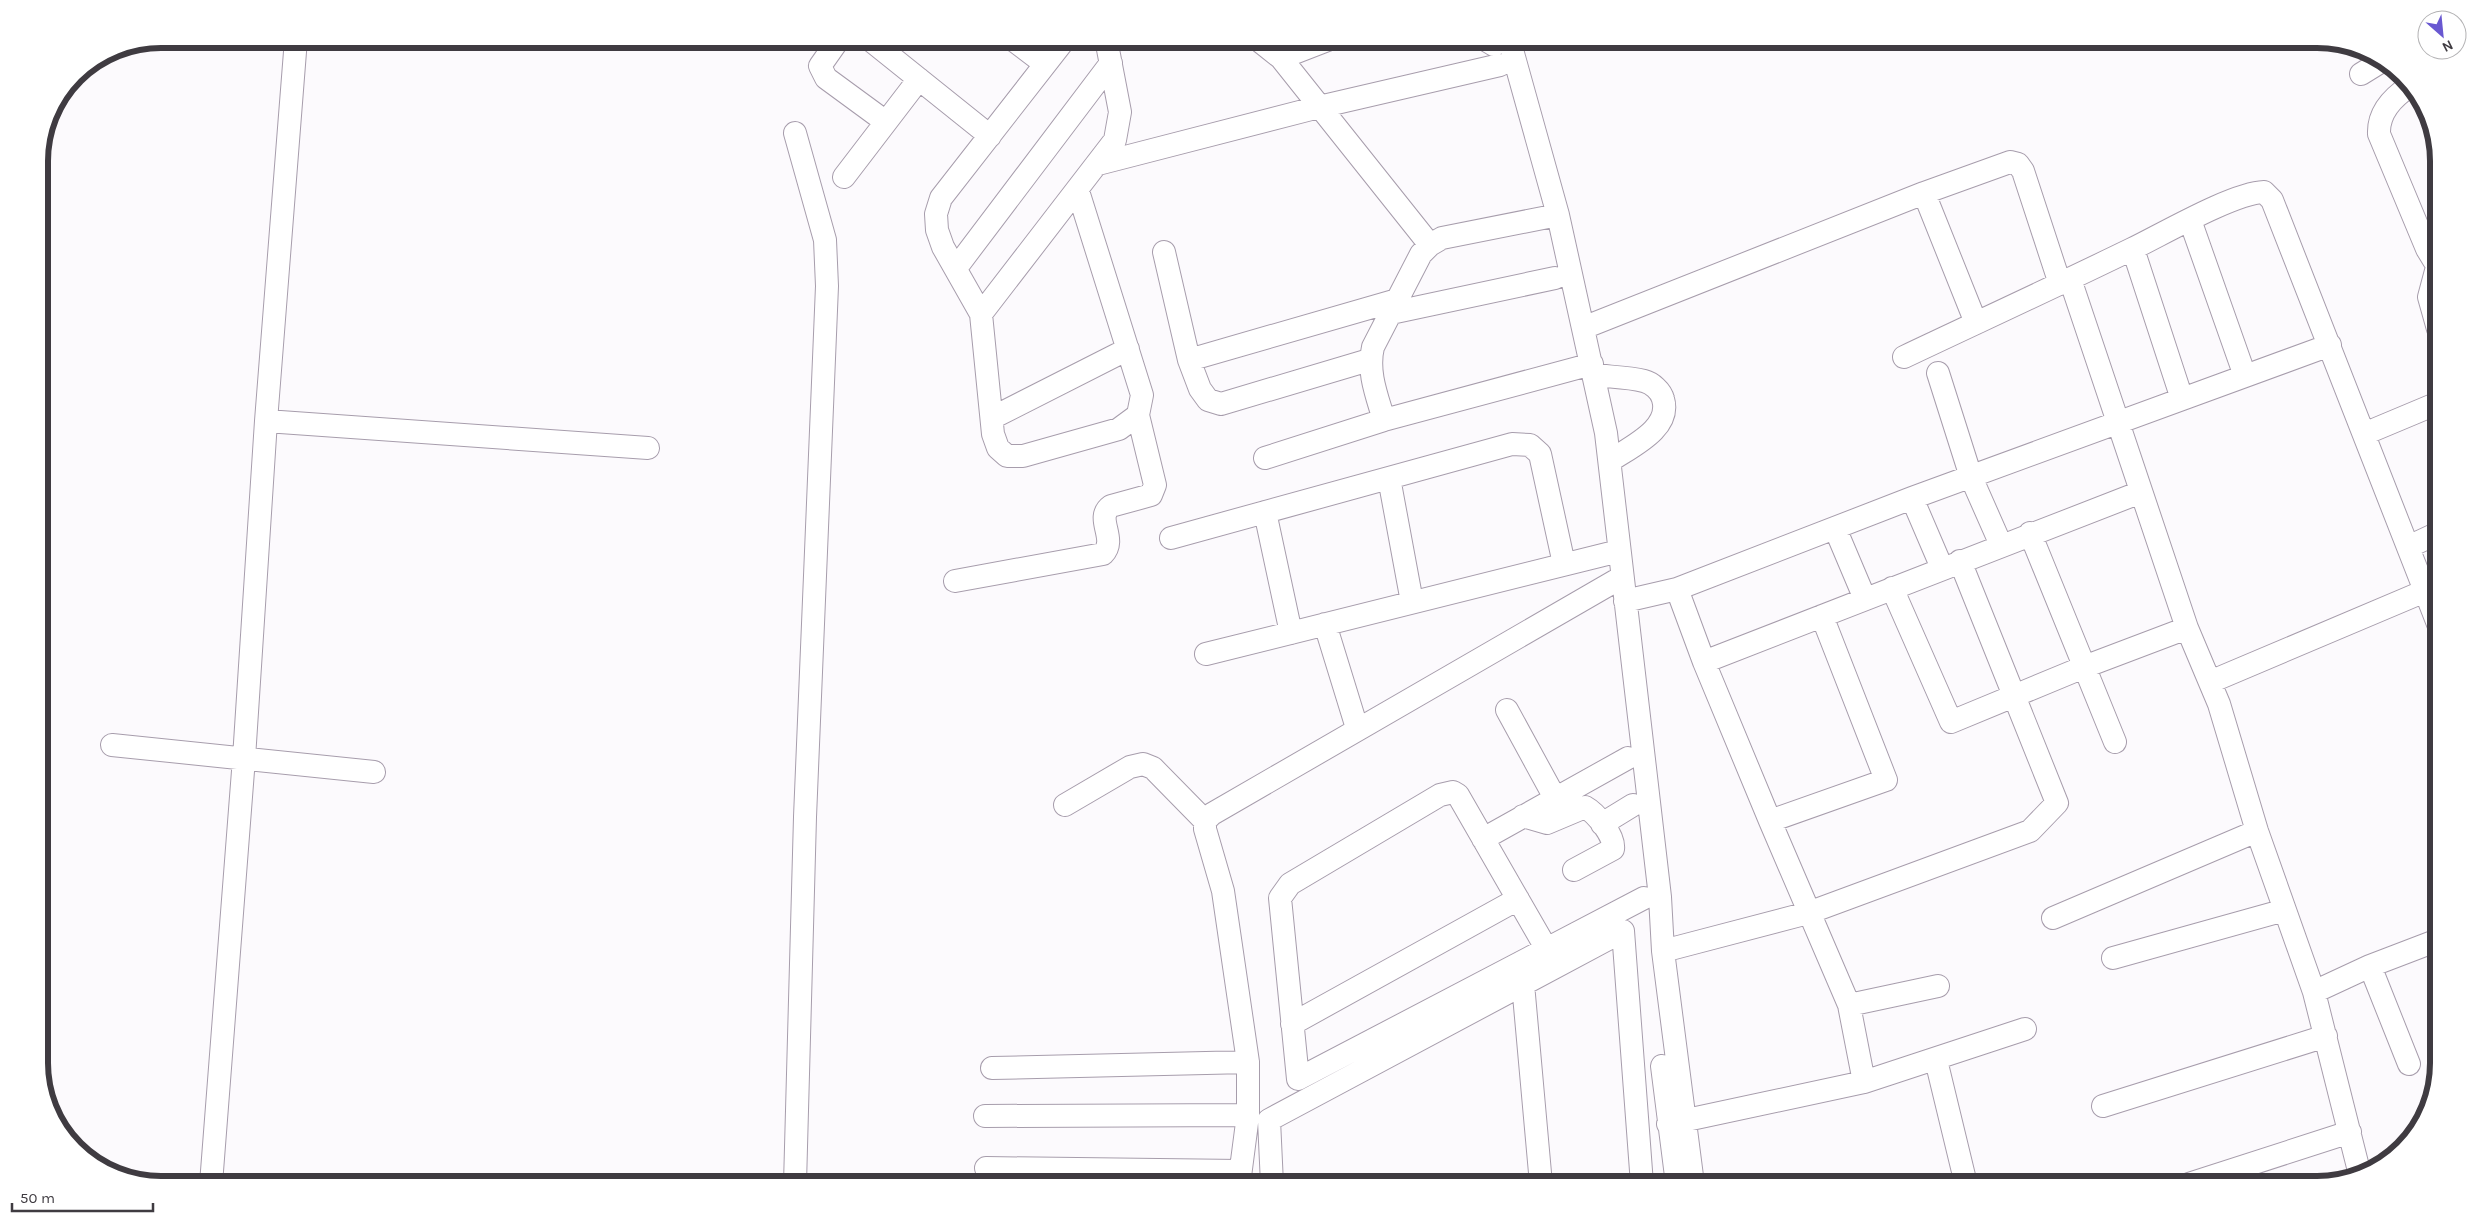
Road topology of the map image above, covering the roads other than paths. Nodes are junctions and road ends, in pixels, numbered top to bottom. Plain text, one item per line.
1 (295, 48) edge
2 (833, 48) edge
3 (879, 48) edge
4 (1024, 48) edge
5 (1058, 48) edge
6 (1108, 48) edge
7 (1268, 48) edge
8 (1301, 48) edge
9 (1487, 48) edge
10 (1497, 48) edge
11 (1281, 58) junction
12 (1111, 62) junction
13 (1045, 64) junction
14 (2376, 65) edge
15 (2361, 74) dead end
16 (919, 79) junction
17 (2404, 89) edge
18 (1319, 107) junction
19 (886, 122) junction
20 (795, 133) dead end
21 (990, 136) junction
22 (1098, 164) junction
23 (844, 177) dead end
24 (1078, 191) junction
25 (1924, 193) junction
26 (1550, 217) junction
27 (2190, 220) junction
28 (1430, 246) junction
29 (2133, 249) junction
30 (2429, 249) edge
31 (1164, 252) dead end
32 (956, 268) junction
33 (1556, 278) junction
34 (2065, 282) junction
35 (1394, 306) junction
36 (981, 314) junction
37 (1976, 323) junction
38 (1583, 328) junction
39 (2330, 345) junction
40 (1128, 348) junction
41 (1904, 356) dead end
42 (1189, 360) junction
43 (1370, 360) junction
44 (1588, 369) junction
45 (1938, 373) dead end
46 (2245, 376) junction
47 (2182, 398) junction
48 (2429, 407) edge
49 (1138, 415) junction
50 (992, 418) junction
51 (1384, 420) junction
52 (266, 421) junction
53 (2118, 422) junction
54 (2364, 434) junction
55 (648, 448) dead end
56 (1265, 458) dead end
57 (1610, 461) junction
58 (1971, 477) junction
59 (1389, 478) junction
60 (2141, 492) junction
61 (1912, 498) junction
62 (1265, 512) junction
63 (1836, 528) junction
64 (2030, 534) junction
65 (2429, 537) edge
66 (1171, 538) dead end
67 (2001, 545) junction
68 (2408, 547) junction
69 (1612, 552) junction
70 (1564, 564) junction
71 (1951, 565) junction
72 (955, 580) dead end
73 (1615, 581) junction
74 (1892, 588) junction
75 (1678, 589) junction
76 (2425, 591) junction
77 (1865, 599) junction
78 (1626, 601) junction
79 (1412, 602) junction
80 (2429, 602) edge
81 (1822, 616) junction
82 (1325, 624) junction
83 (2187, 628) junction
84 (1291, 633) junction
85 (1206, 654) dead end
86 (1704, 662) junction
87 (2084, 667) junction
88 (2210, 682) junction
89 (2016, 696) junction
90 (1507, 710) dead end
91 (1357, 728) junction
92 (2114, 742) dead end
93 (112, 745) dead end
94 (244, 758) junction
95 (1628, 758) junction
96 (374, 772) dead end
97 (1555, 798) junction
98 (1065, 805) dead end
99 (1634, 806) junction
100 (1523, 816) junction
101 (1205, 821) junction
102 (1770, 821) junction
103 (1602, 824) junction
104 (2257, 831) junction
105 (1483, 839) junction
106 (1574, 870) dead end
107 (1644, 898) junction
108 (1518, 899) junction
109 (2285, 910) junction
110 (1808, 913) junction
111 (2053, 918) dead end
112 (2430, 943) edge
113 (1546, 948) junction
114 (1663, 951) junction
115 (2113, 958) dead end
116 (2370, 966) junction
117 (1523, 984) junction
118 (1938, 986) dead end
119 (2314, 992) junction
120 (1849, 1005) junction
121 (1292, 1024) junction
122 (2025, 1029) dead end
123 (2326, 1036) junction
124 (1936, 1060) junction
125 (1248, 1062) junction
126 (2408, 1064) dead end
127 (992, 1068) dead end
128 (1864, 1082) junction
129 (2103, 1106) dead end
130 (1248, 1115) junction
131 (985, 1116) dead end
132 (1676, 1123) junction
133 (2350, 1132) junction
134 (986, 1168) dead end
135 (2358, 1168) edge
136 (1676, 1175) edge
137 (212, 1176) edge
138 (795, 1176) edge
139 (1188, 1176) edge
140 (1239, 1176) edge
141 (1272, 1176) edge
142 (1540, 1176) edge
143 (1641, 1176) edge
144 (1691, 1176) edge
145 (1964, 1176) edge
146 (2214, 1176) edge

1 - 52 street
2 - 19 street
3 - 16 street
4 - 13 street
5 - 13 street
6 - 12 street
7 - 11 street
8 - 11 street
9 - 18 street
10 - 26 street
11 - 18 street
12 - 22 street
12 - 32 street
13 - 21 street
14 - 15 street
16 - 19 street
16 - 21 street
17 - 30 street
18 - 22 street
18 - 28 street
19 - 23 street
20 - 138 street
21 - 32 street
22 - 24 street
24 - 36 street
24 - 40 street
25 - 34 street
25 - 37 street
25 - 38 street
26 - 28 street
26 - 33 street
26 - 38 street
27 - 29 street
27 - 39 street
27 - 46 street
28 - 35 street
29 - 34 street
29 - 47 street
31 - 42 street
32 - 36 street
33 - 35 street
33 - 44 street
34 - 37 street
34 - 53 street
35 - 42 street
35 - 43 street
36 - 50 street
37 - 41 street
38 - 44 street
39 - 46 street
39 - 54 street
40 - 49 street
40 - 50 street
42 - 43 street
43 - 51 street
44 - 51 street
44 - 57 street
44 - 57 street
44 - 69 street
45 - 58 street
46 - 47 street
47 - 53 street
48 - 54 street
49 - 50 street
49 - 72 street
51 - 56 street
52 - 55 street
52 - 94 street
53 - 58 street
53 - 60 street
54 - 68 street
57 - 69 street
58 - 61 street
58 - 67 street
59 - 62 street
59 - 70 street
59 - 79 street
60 - 64 street
60 - 83 street
61 - 63 street
61 - 71 street
62 - 66 street
62 - 84 street
63 - 75 street
63 - 77 street
64 - 67 street
64 - 87 street
65 - 68 street
67 - 71 street
68 - 76 street
69 - 70 street
69 - 73 street
70 - 79 street
71 - 74 street
71 - 89 street
73 - 78 street
73 - 91 street
73 - 95 street
74 - 77 street
74 - 89 street
75 - 78 street
75 - 86 street
76 - 80 street
76 - 88 street
77 - 81 street
78 - 114 street
79 - 82 street
81 - 86 street
81 - 102 street
82 - 84 street
82 - 91 street
83 - 87 street
83 - 88 street
84 - 85 street
86 - 102 street
87 - 89 street
87 - 92 street
88 - 104 street
89 - 110 street
90 - 97 street
91 - 101 street
93 - 94 street
94 - 96 street
94 - 137 street
95 - 97 street
95 - 99 street
97 - 100 street
98 - 101 street
99 - 103 street
99 - 107 street
100 - 103 street
100 - 105 street
101 - 125 street
102 - 110 street
103 - 106 street
104 - 109 street
104 - 111 street
105 - 108 street
105 - 121 street
107 - 113 street
107 - 132 street
108 - 113 street
108 - 121 street
109 - 115 street
109 - 119 street
110 - 114 street
110 - 120 street
112 - 116 street
113 - 121 street
114 - 132 street
116 - 119 street
116 - 126 street
117 - 141 street
117 - 142 street
117 - 143 street
118 - 120 street
119 - 123 street
120 - 128 street
122 - 124 street
123 - 129 street
123 - 133 street
124 - 128 street
124 - 145 street
125 - 127 street
125 - 130 street
128 - 132 street
130 - 131 street
130 - 140 street
132 - 136 street
132 - 144 street
133 - 135 street
133 - 146 street
134 - 139 street

